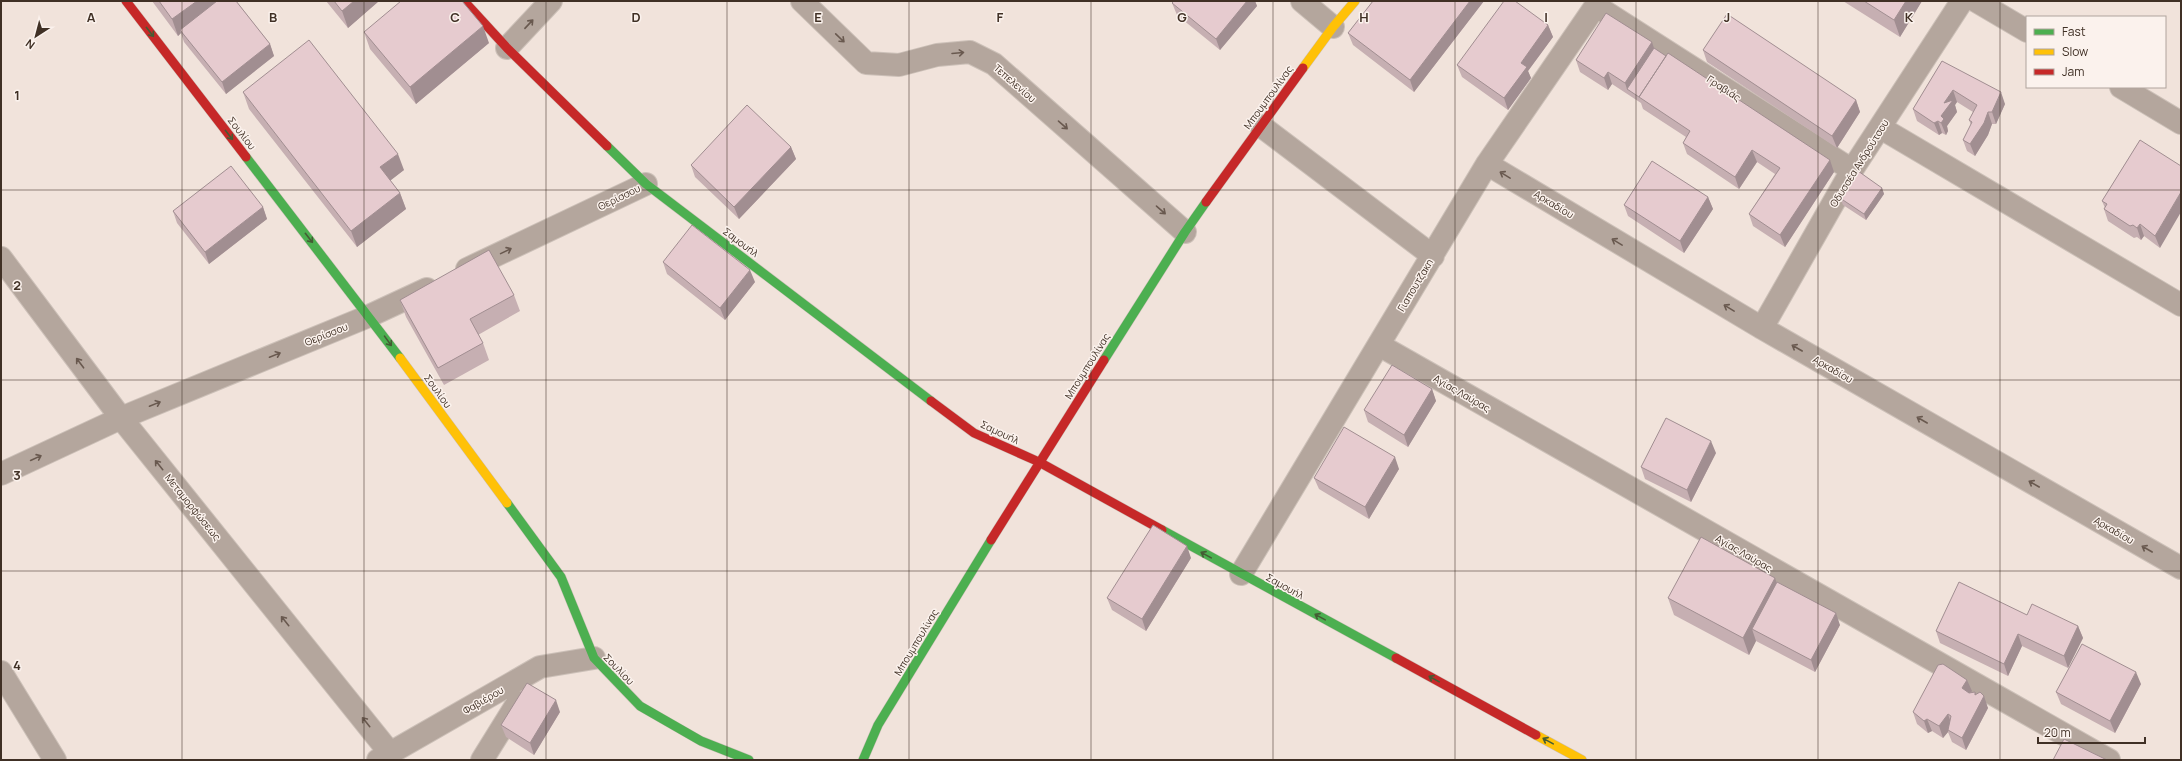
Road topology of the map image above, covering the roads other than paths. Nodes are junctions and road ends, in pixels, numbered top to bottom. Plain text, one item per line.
1 (126, 1) edge
2 (464, 1) edge
3 (551, 1) edge
4 (802, 1) edge
5 (1302, 1) edge
6 (1355, 1) edge
7 (1962, 1) edge
8 (1976, 1) edge
9 (1598, 3) edge
10 (1333, 27) junction
11 (2026, 30) edge
12 (507, 48) junction
13 (2123, 88) edge
14 (2181, 123) edge
15 (1261, 126) junction
16 (1881, 128) junction
17 (1487, 164) junction
18 (1852, 170) junction
19 (646, 184) junction
20 (1185, 232) junction
21 (1433, 256) junction
22 (1, 258) edge
23 (2181, 304) edge
24 (369, 316) junction
25 (1762, 328) junction
26 (1379, 345) junction
27 (121, 418) junction
28 (1039, 462) junction
29 (1, 474) edge
30 (2181, 568) edge
31 (1241, 574) junction
32 (594, 658) junction
33 (540, 667) junction
34 (1, 672) edge
35 (384, 756) edge
36 (54, 760) edge
37 (482, 760) edge
38 (749, 760) edge
39 (863, 760) edge
40 (1582, 760) edge
41 (2109, 760) edge

1 -> 24 street, Σουλίου
2 - 12 street, Σαμουήλ
12 -> 3 street
4 -> 20 street, Τεπελενίου
5 - 10 street
6 - 10 street, Μπουμπουλίνας
7 - 16 street, Οδυσσέα Ανδρούτσου
8 - 11 street
9 - 17 street, Γιαπουτζακη
9 - 18 street, Γραβιάς
10 - 15 street, Μπουμπουλίνας
12 - 19 street, Σαμουήλ
13 - 14 street
15 - 20 street, Μπουμπουλίνας
15 - 21 street
16 - 18 street, Οδυσσέα Ανδρούτσου
16 - 23 street
17 - 21 street, Γιαπουτζακη
25 -> 17 street, Αρκαδίου
18 - 25 street, Οδυσσέα Ανδρούτσου
24 -> 19 street, Θερίσσου
19 - 28 street, Σαμουήλ
20 - 28 street, Μπουμπουλίνας
21 - 26 street, Γιαπουτζακη
27 -> 22 street, Μεταμορφώσεως
27 -> 24 street, Θερίσσου
24 -> 32 street, Σουλίου
30 -> 25 street, Αρκαδίου
26 - 31 street, Γιαπουτζακη
26 - 41 street, Αγίας Λαύρας
29 -> 27 street, Θερίσσου
35 -> 27 street, Μεταμορφώσεως
31 -> 28 street, Σαμουήλ
28 - 39 street, Μπουμπουλίνας
40 -> 31 street, Σαμουήλ
32 - 33 street, Φαβιέρου
32 - 38 street, Σουλίου
33 - 35 street, Φαβιέρου
33 - 37 street
34 - 36 street

